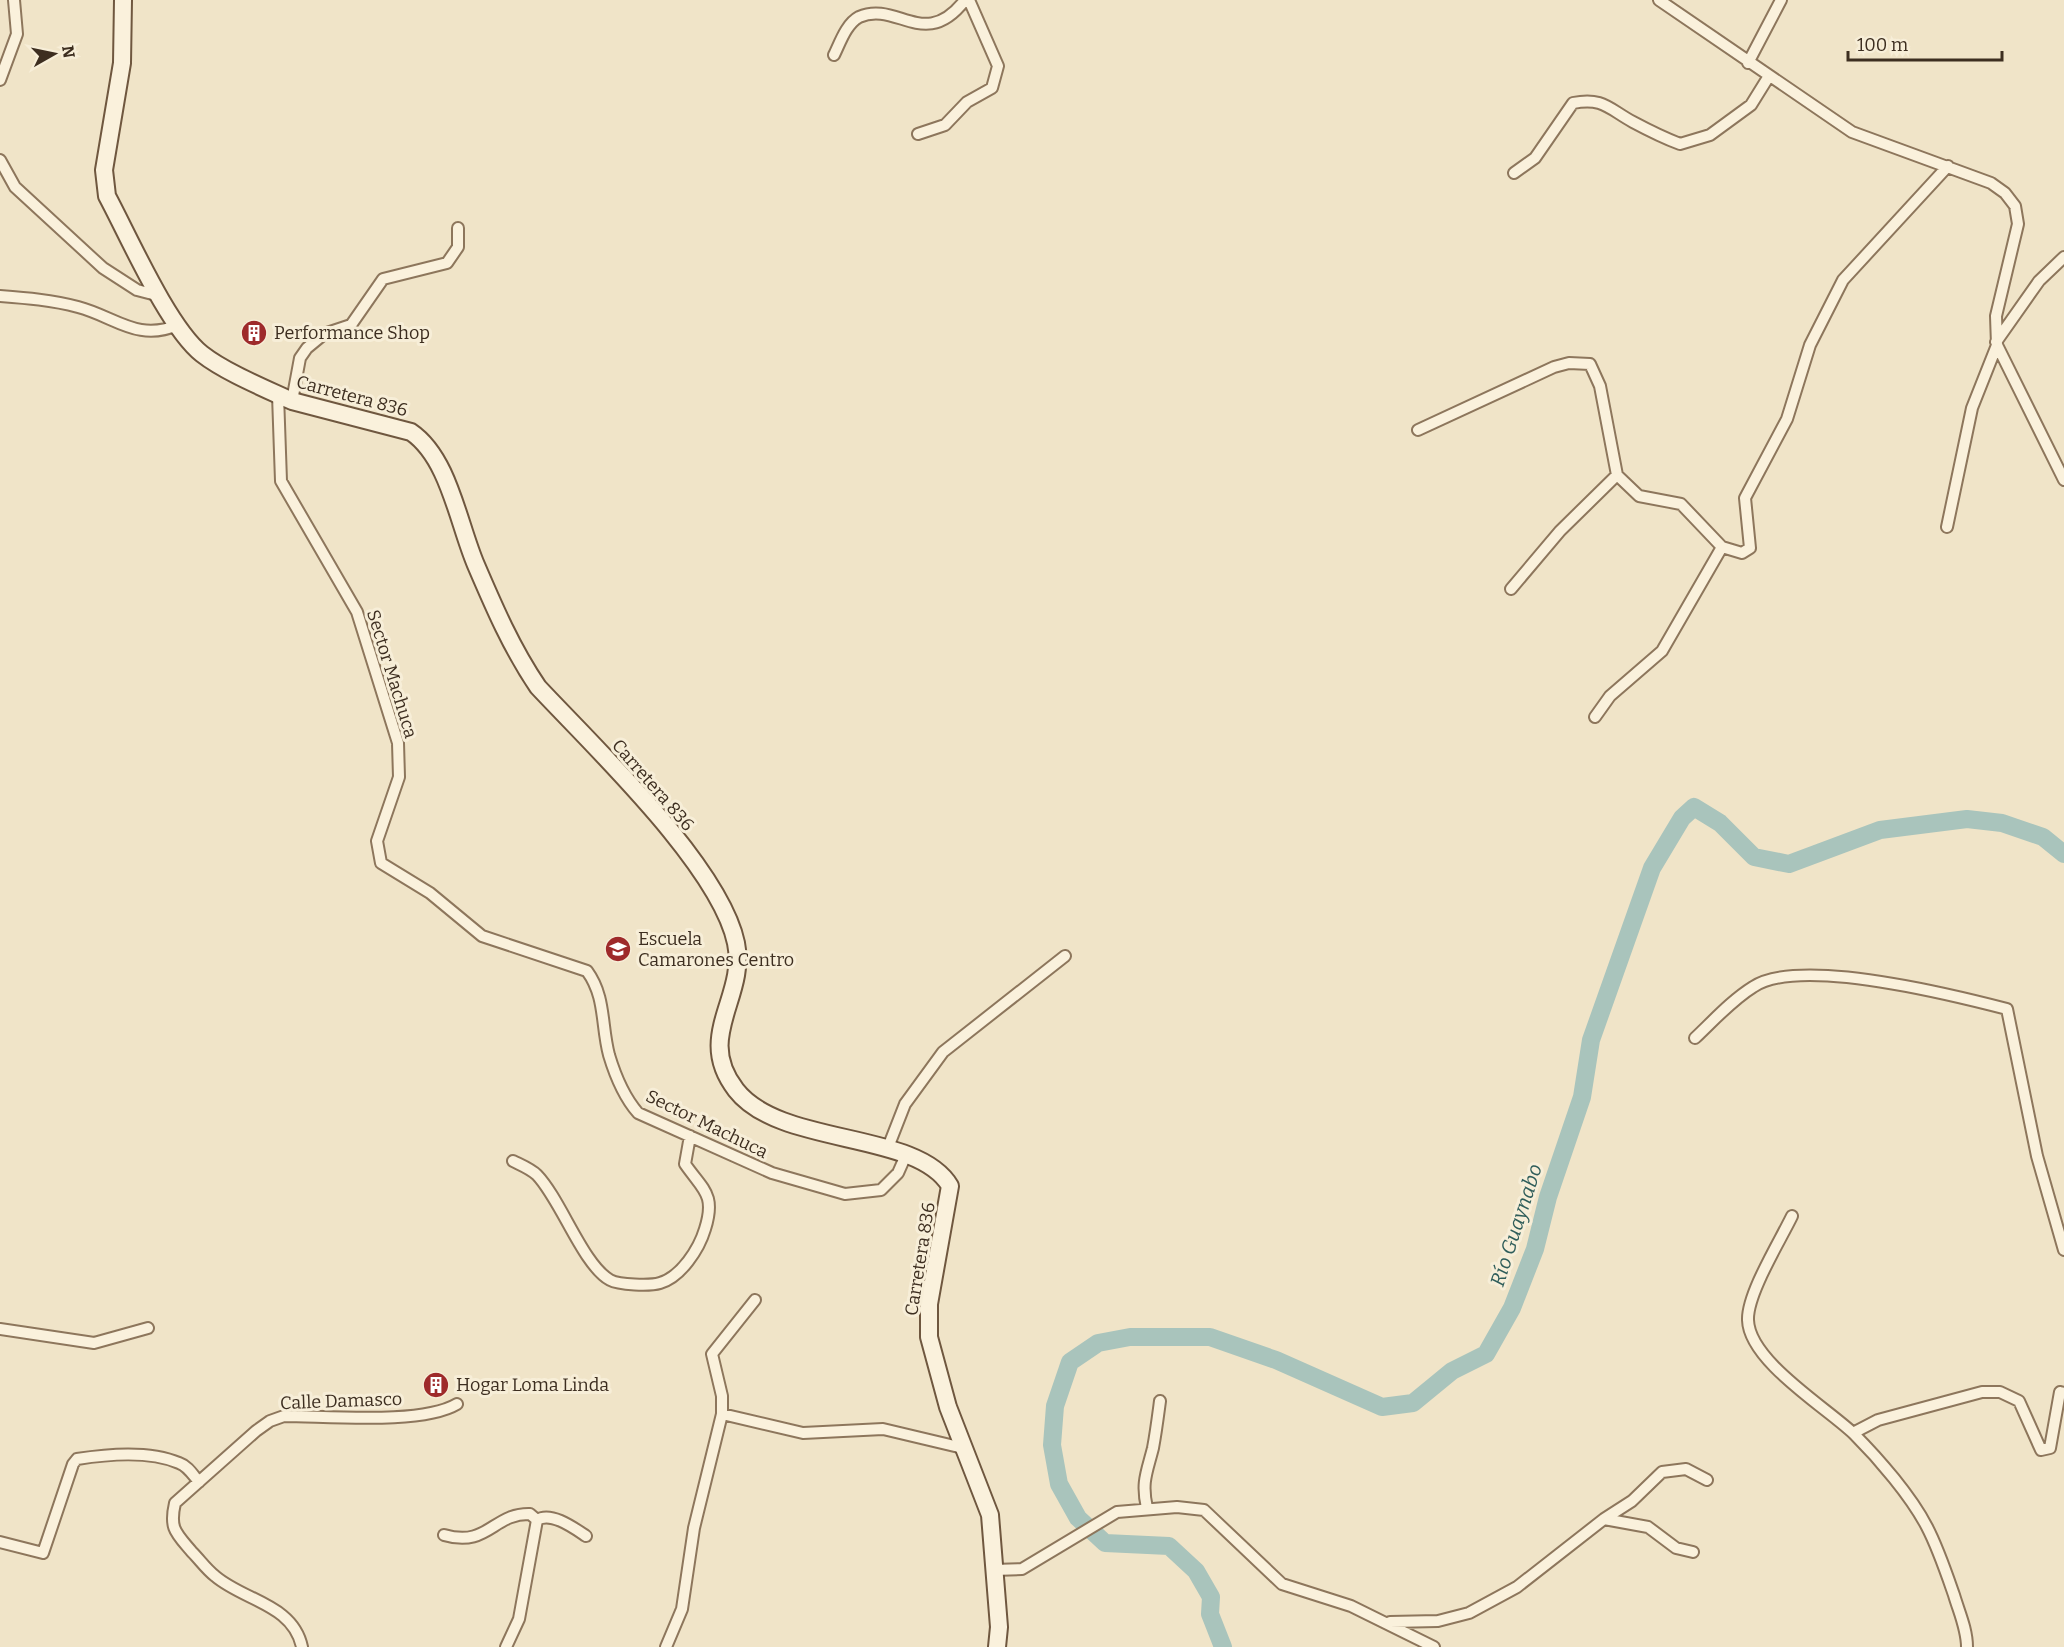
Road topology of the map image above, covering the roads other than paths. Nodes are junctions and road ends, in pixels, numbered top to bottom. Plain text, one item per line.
1 (14, 0) edge
2 (123, 0) edge
3 (967, 0) edge
4 (1659, 0) edge
5 (1781, 0) edge
6 (834, 56) dead end
7 (1748, 63) junction
8 (1769, 76) junction
9 (0, 80) edge
10 (918, 134) dead end
11 (0, 160) edge
12 (1948, 166) junction
13 (1514, 173) dead end
14 (458, 228) dead end
15 (2064, 257) edge
16 (0, 296) edge
17 (160, 296) junction
18 (177, 325) junction
19 (1996, 344) junction
20 (285, 398) junction
21 (1418, 430) dead end
22 (1617, 475) junction
23 (2064, 480) edge
24 (1947, 527) dead end
25 (1722, 548) junction
26 (1511, 589) dead end
27 (1595, 717) dead end
28 (1065, 956) dead end
29 (1695, 1038) dead end
30 (690, 1136) junction
31 (887, 1150) junction
32 (906, 1155) junction
33 (513, 1161) dead end
34 (1792, 1216) dead end
35 (2061, 1227) edge
36 (2064, 1250) edge
37 (755, 1300) dead end
38 (148, 1328) dead end
39 (0, 1329) edge
40 (2064, 1392) edge
41 (1160, 1401) dead end
42 (457, 1404) dead end
43 (722, 1414) junction
44 (1853, 1433) junction
45 (963, 1448) junction
46 (1707, 1480) dead end
47 (199, 1482) junction
48 (1147, 1508) junction
49 (1604, 1519) junction
50 (537, 1520) junction
51 (444, 1535) dead end
52 (586, 1536) dead end
53 (0, 1542) edge
54 (1693, 1552) dead end
55 (993, 1570) junction
56 (1386, 1623) junction
57 (302, 1647) edge
58 (506, 1647) edge
59 (666, 1647) edge
60 (997, 1647) edge
61 (1434, 1647) edge
62 (1967, 1647) edge

1 - 9 street
2 - 17 street, Carretera 836
3 - 6 street
3 - 10 street
4 - 7 street
5 - 7 street
7 - 8 street
8 - 12 street
8 - 13 street
11 - 17 street
12 - 19 street
12 - 25 street
14 - 20 street, Sector Machuca
15 - 19 street
16 - 18 street
17 - 18 street, Carretera 836
18 - 20 street, Carretera 836
19 - 23 street
19 - 24 street
20 - 30 street, Sector Machuca
20 - 31 street, Carretera 836
21 - 22 street
22 - 25 street
22 - 26 street
25 - 27 street
28 - 31 street
29 - 35 street
30 - 32 street, Sector Machuca
30 - 33 street
31 - 32 street, Carretera 836
32 - 45 street, Carretera 836
34 - 44 street
35 - 36 street
37 - 43 street
38 - 39 street
40 - 44 street
41 - 48 street
42 - 47 street, Calle Damasco
43 - 45 street
43 - 59 street
44 - 62 street
45 - 55 street, Carretera 836
46 - 49 street
47 - 53 street
47 - 57 street, Calle Damasco
48 - 55 street
48 - 56 street
49 - 54 street
49 - 56 street
50 - 51 street
50 - 52 street
50 - 58 street
55 - 60 street, Carretera 836
56 - 61 street

